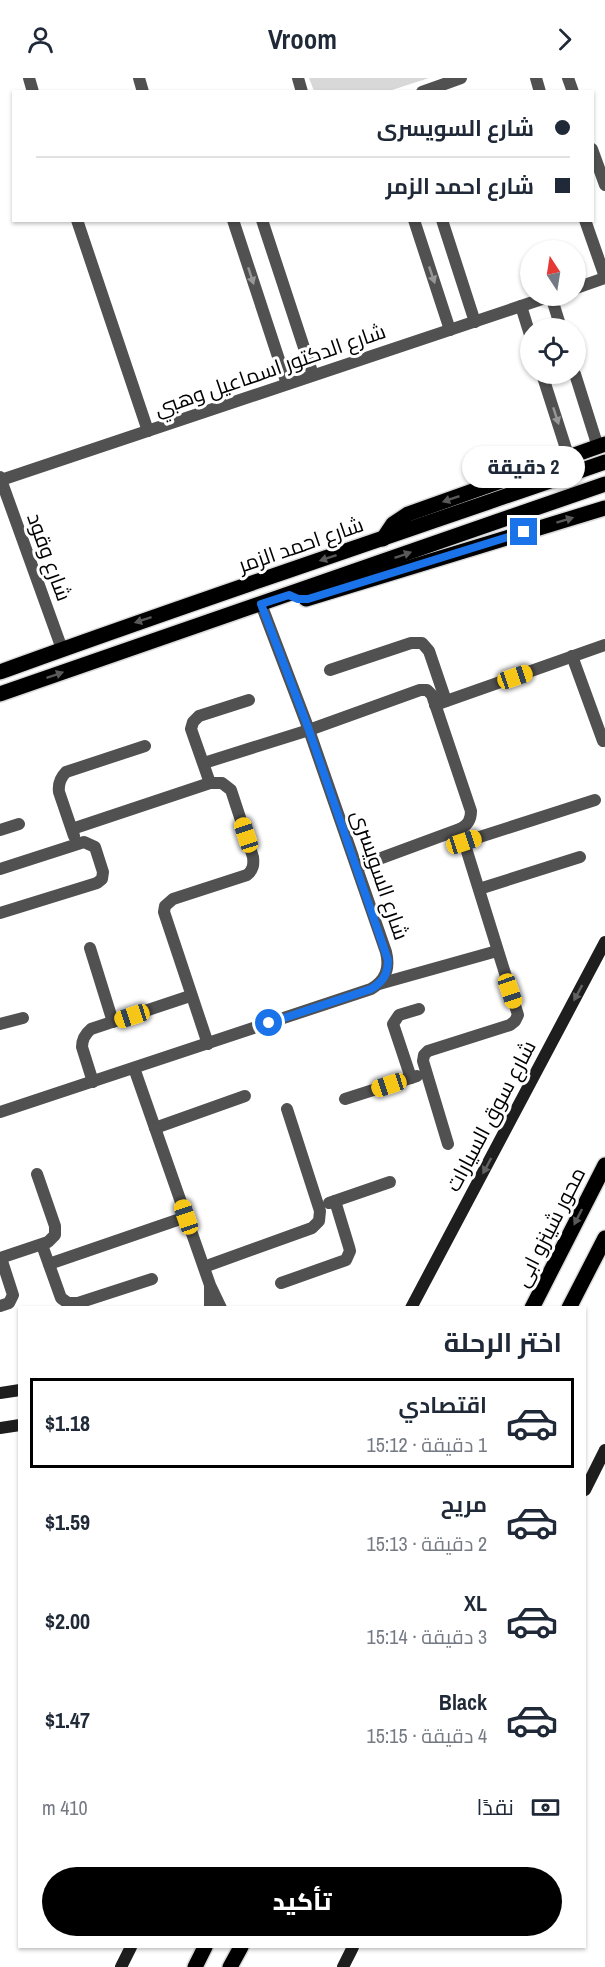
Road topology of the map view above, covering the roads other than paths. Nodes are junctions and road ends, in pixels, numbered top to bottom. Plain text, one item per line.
1 (461, 78) edge
2 (428, 90) edge
3 (594, 155) edge
4 (605, 185) edge
5 (77, 222) edge
6 (234, 222) edge
7 (263, 222) edge
8 (415, 222) edge
9 (443, 222) edge
10 (586, 222) edge
11 (605, 278) edge
12 (586, 285) edge
13 (521, 306) joint
14 (525, 318) edge
15 (474, 322) junction
16 (450, 330) junction
17 (313, 375) junction
18 (287, 384) junction
19 (545, 384) edge
20 (579, 384) edge
21 (148, 431) junction
22 (601, 446) edge
23 (569, 458) junction
24 (605, 462) edge
25 (0, 478) edge
26 (605, 484) edge
27 (605, 508) edge
28 (383, 539) junction
29 (289, 595) junction
30 (261, 604) junction
31 (605, 645) edge
32 (62, 649) junction
33 (572, 656) junction
34 (330, 670) dead end
35 (0, 672) edge
36 (0, 694) edge
37 (249, 700) dead end
38 (441, 703) junction
39 (309, 730) junction
40 (603, 741) dead end
41 (146, 746) dead end
42 (204, 763) junction
43 (210, 783) junction
44 (595, 800) dead end
45 (19, 824) dead end
46 (72, 829) junction
47 (460, 829) junction
48 (0, 830) edge
49 (464, 842) junction
50 (77, 844) junction
51 (580, 857) dead end
52 (357, 867) junction
53 (0, 869) edge
54 (479, 889) junction
55 (0, 913) edge
56 (605, 942) edge
57 (90, 948) dead end
58 (496, 951) junction
59 (379, 984) junction
60 (190, 996) junction
61 (419, 1009) dead end
62 (23, 1018) dead end
63 (113, 1022) junction
64 (0, 1024) edge
65 (207, 1044) junction
66 (134, 1068) junction
67 (427, 1073) junction
68 (411, 1078) junction
69 (93, 1082) junction
70 (245, 1096) dead end
71 (345, 1100) dead end
72 (287, 1109) dead end
73 (0, 1112) edge
74 (156, 1128) junction
75 (448, 1143) dead end
76 (605, 1165) edge
77 (37, 1174) dead end
78 (390, 1182) dead end
79 (335, 1201) junction
80 (318, 1207) junction
81 (186, 1217) junction
82 (605, 1238) edge
83 (42, 1245) junction
84 (1, 1258) edge
85 (49, 1264) junction
86 (204, 1268) junction
87 (152, 1279) dead end
88 (281, 1283) dead end
89 (210, 1285) junction
90 (0, 1306) edge
91 (210, 1306) edge
92 (220, 1306) edge
93 (412, 1306) edge
94 (533, 1306) edge
95 (570, 1306) edge
96 (18, 1390) edge
97 (0, 1393) edge
98 (18, 1425) edge
99 (0, 1428) edge
100 (605, 1450) edge
101 (586, 1488) edge
102 (130, 1948) edge
103 (204, 1948) edge
104 (240, 1948) edge
105 (352, 1948) edge
106 (121, 1967) edge
107 (195, 1967) edge
108 (230, 1967) edge
109 (343, 1967) edge

1 - 2 street
3 - 4 street
5 - 21 street
6 -> 18 street
7 - 17 street
8 -> 16 street
9 - 15 street
10 - 11 street
11 - 12 street
13 - 14 street
13 - 15 street, شارع الدكتور اسماعيل وهبي
15 - 16 street, شارع الدكتور اسماعيل وهبي
16 - 17 street, شارع الدكتور اسماعيل وهبي
17 - 18 street, شارع الدكتور اسماعيل وهبي
18 - 21 street, شارع الدكتور اسماعيل وهبي
19 -> 23 street
20 - 22 street
21 - 25 street, شارع الدكتور اسماعيل وهبي
22 - 23 main road, شارع احمد الزمر
23 -> 28 main road, شارع احمد الزمر
24 - 28 main road
25 - 32 street, شارع وقود
29 -> 26 main road
29 -> 27 main road, شارع احمد الزمر
28 -> 32 main road, شارع احمد الزمر
29 - 30 main road, شارع احمد الزمر
36 -> 30 main road, شارع احمد الزمر
30 - 39 street, شارع السويسرى
31 - 33 street
32 - 35 main road, شارع احمد الزمر
33 - 38 street
33 - 40 street
34 - 38 street
37 - 42 street
38 - 39 street
38 - 47 street
39 - 42 street
39 - 52 street, شارع السويسرى
41 - 46 street
42 - 43 street
43 - 46 street
43 - 60 street
44 - 49 street
45 - 48 street
46 - 50 street
47 - 49 street
47 - 52 street
49 - 54 street
50 - 53 street
50 - 55 street
51 - 54 street
52 - 59 street, شارع السويسرى
54 - 58 street
56 -> 93 street, شارع سوق السيارات
57 - 63 street
58 - 59 street
58 - 67 street
59 - 65 street
60 - 63 street
60 - 65 street
61 - 68 street
62 - 64 street
63 - 69 street
65 - 66 street
66 - 69 street
66 - 74 street
67 - 68 street
67 - 75 street
68 - 71 street
69 - 73 street
70 - 74 street
72 - 80 street
74 - 81 street
76 -> 94 main road, محور شينزو ابى
77 - 83 street
78 - 79 street
79 - 80 street
79 - 88 street
80 - 86 street
81 - 85 street
81 - 86 street
82 - 95 main road
83 - 84 street
83 - 85 street
84 - 90 street
85 - 87 street
86 - 89 street
89 - 91 street
89 - 92 street
96 - 97 street
98 - 99 street
100 - 101 street
102 - 106 street
103 - 107 main road
104 - 108 main road
105 - 109 street

